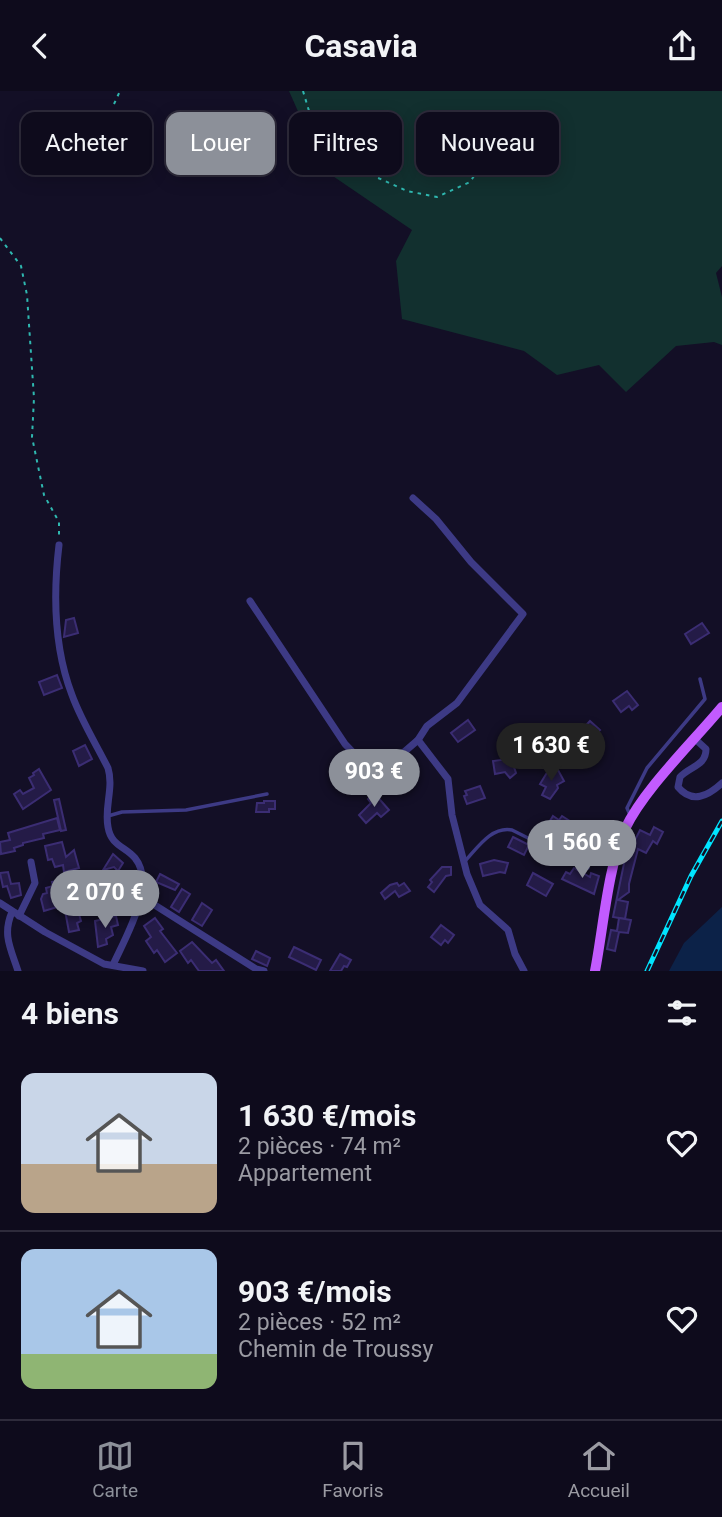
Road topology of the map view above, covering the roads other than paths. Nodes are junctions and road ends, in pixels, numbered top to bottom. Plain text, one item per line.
1 (413, 498) dead end
2 (59, 545) road end
3 (250, 601) dead end
4 (700, 679) dead end
5 (722, 707) edge
6 (695, 739) junction
7 (418, 740) junction
8 (722, 783) edge
9 (267, 794) dead end
10 (108, 816) junction
11 (631, 818) junction
12 (464, 861) junction
13 (31, 862) dead end
14 (589, 868) dead end
15 (142, 897) junction
16 (0, 903) edge
17 (16, 914) junction
18 (113, 965) junction
19 (103, 967) edge
20 (18, 971) edge
21 (143, 971) edge
22 (264, 971) edge
23 (524, 971) edge
24 (596, 971) edge

1 - 7 street
2 - 10 street
3 - 7 street
4 - 11 lane
5 - 6 main road
6 - 8 street
6 - 11 main road
7 - 12 street
9 - 10 lane
10 - 15 street
11 - 24 main road
12 - 14 lane
12 - 23 street
13 - 17 street
15 - 18 street
15 - 22 street
16 - 17 street
17 - 19 street
17 - 20 street
18 - 19 street
18 - 21 street

